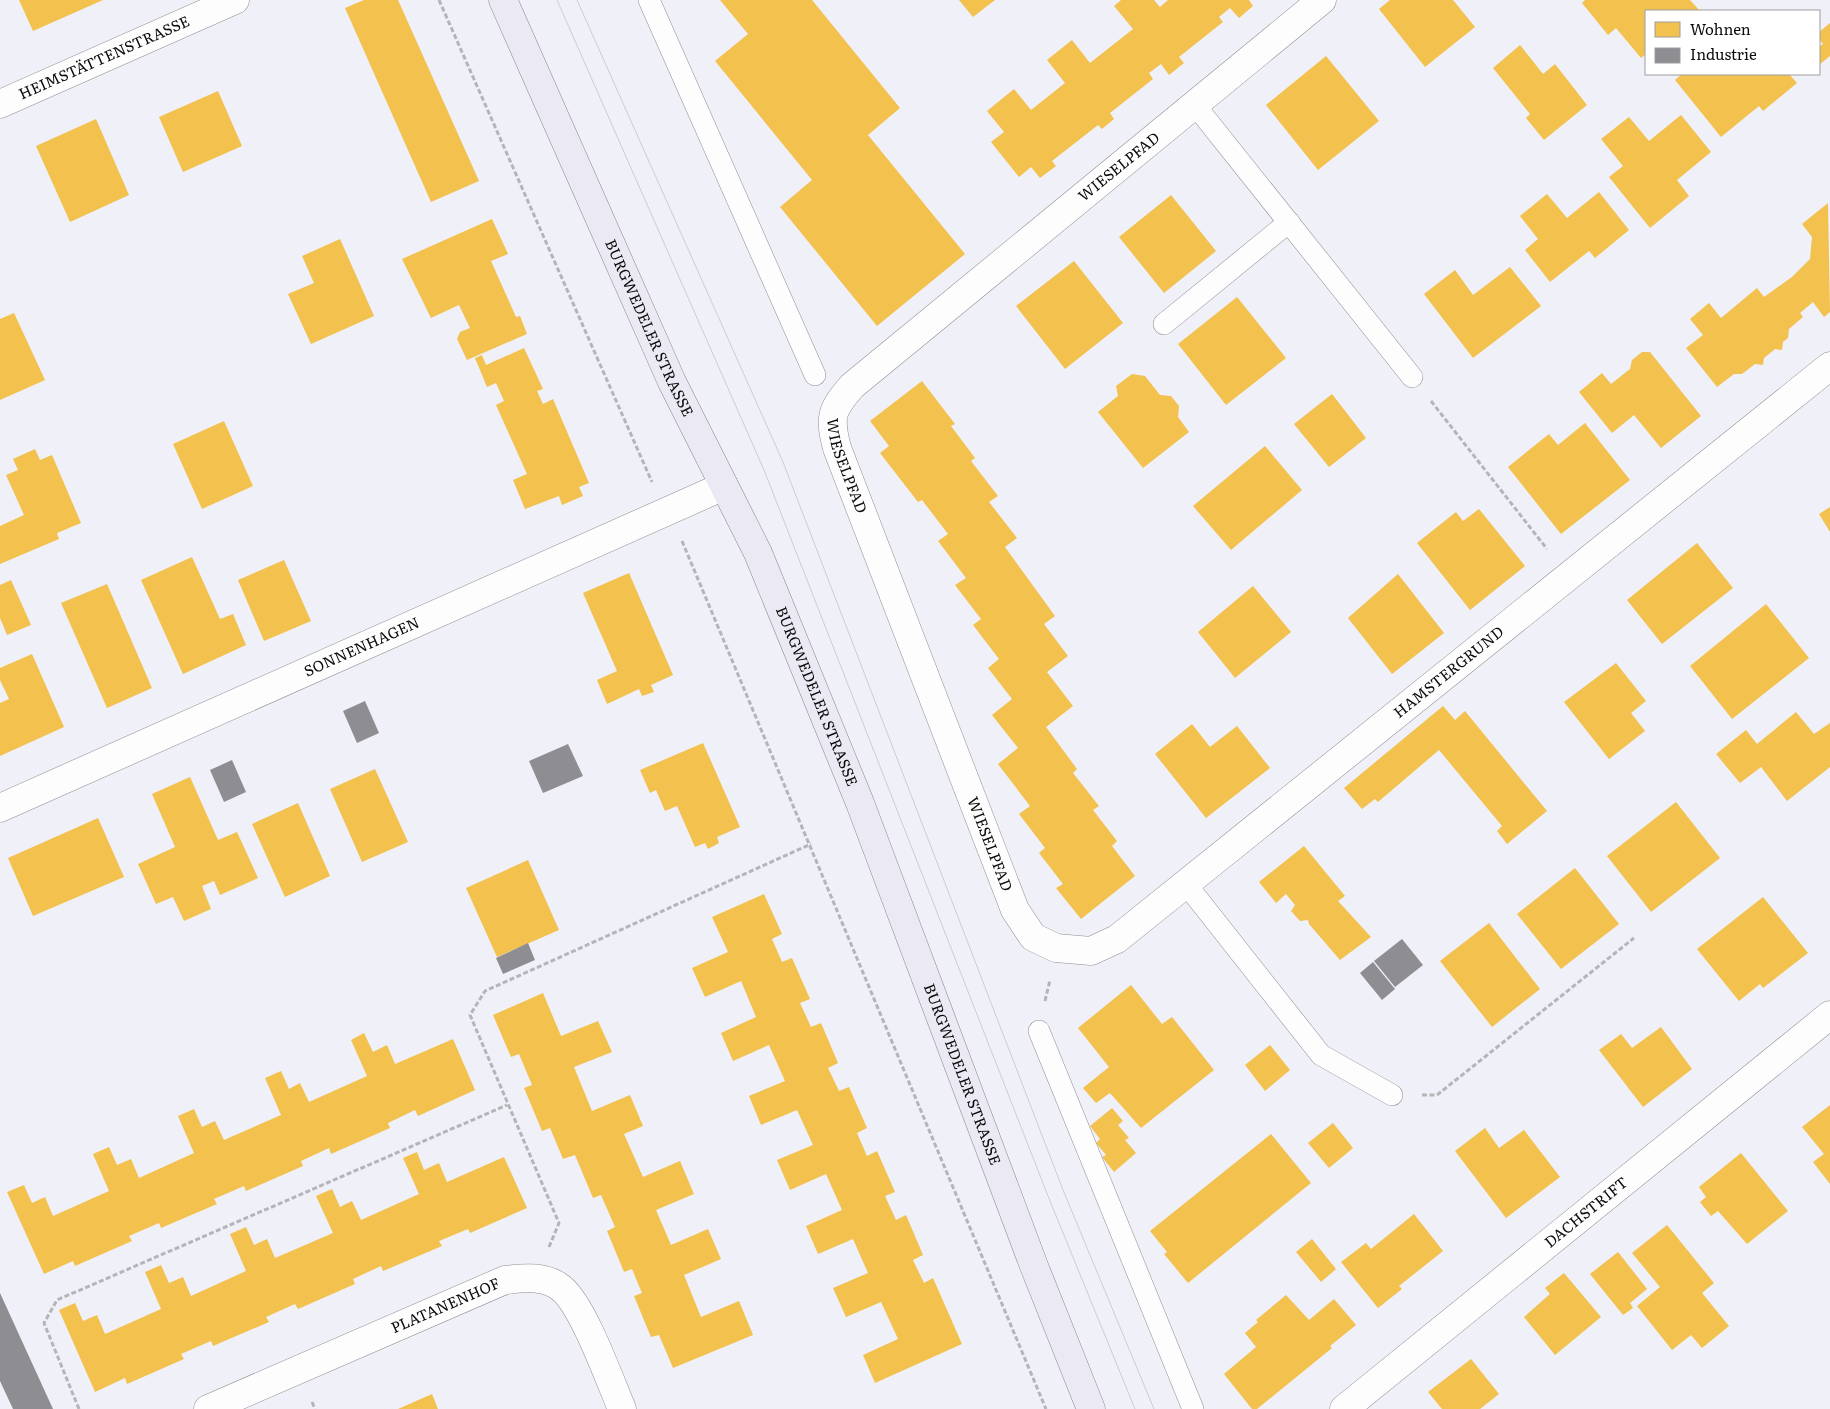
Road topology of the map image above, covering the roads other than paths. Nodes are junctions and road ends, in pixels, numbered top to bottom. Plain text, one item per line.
1 (235, 0) edge
2 (503, 0) edge
3 (649, 0) edge
4 (1322, 0) edge
5 (0, 104) edge
6 (1195, 104) junction
7 (1289, 222) junction
8 (1164, 324) dead end
9 (1830, 366) edge
10 (815, 375) dead end
11 (1412, 377) road end
12 (724, 486) junction
13 (0, 808) edge
14 (1186, 884) junction
15 (1056, 948) joint
16 (1830, 1015) edge
17 (1039, 1031) road end
18 (1392, 1095) road end
19 (208, 1409) edge
20 (622, 1409) edge
21 (1091, 1409) edge
22 (1193, 1409) edge
23 (1344, 1409) edge

1 - 5 street, HEIMSTÄTTENSTRASSE
2 - 12 main road, BURGWEDELER STRASSE
3 - 10 lane
4 - 6 street, WIESELPFAD
6 - 7 lane
6 - 15 street, WIESELPFAD
7 - 8 lane
7 - 11 lane
9 - 14 street, HAMSTERGRUND
12 - 13 street, SONNENHAGEN
12 - 21 main road, BURGWEDELER STRASSE
14 - 15 street, HAMSTERGRUND
14 - 18 lane
16 - 23 street, DACHSTRIFT
17 - 22 lane
19 - 20 street, PLATANENHOF

